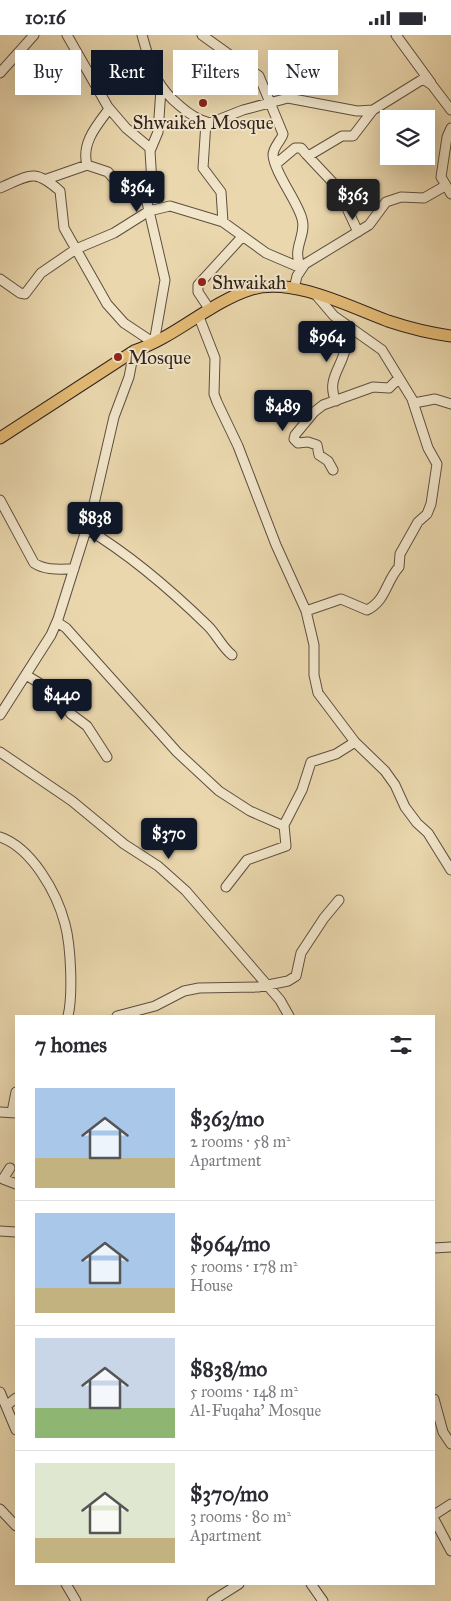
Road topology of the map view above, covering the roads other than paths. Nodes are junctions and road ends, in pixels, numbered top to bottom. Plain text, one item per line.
1 (34, 35) edge
2 (67, 35) edge
3 (142, 35) edge
4 (202, 35) edge
5 (396, 35) edge
6 (146, 50) edge
7 (0, 73) edge
8 (432, 85) junction
9 (163, 91) edge
10 (161, 95) edge
11 (269, 103) junction
12 (109, 109) junction
13 (373, 110) junction
14 (451, 110) edge
15 (206, 122) junction
16 (451, 128) edge
17 (150, 148) junction
18 (306, 154) junction
19 (276, 164) junction
20 (86, 165) junction
21 (46, 179) junction
22 (1, 186) edge
23 (448, 190) edge
24 (147, 191) junction
25 (149, 211) junction
26 (223, 222) junction
27 (358, 232) junction
28 (242, 237) junction
29 (76, 249) junction
30 (301, 268) junction
31 (0, 279) edge
32 (294, 289) junction
33 (316, 295) junction
34 (210, 310) junction
35 (199, 317) junction
36 (338, 319) junction
37 (451, 336) edge
38 (154, 343) junction
39 (134, 351) junction
40 (399, 378) junction
41 (336, 401) junction
42 (414, 403) junction
43 (451, 404) edge
44 (0, 438) edge
45 (333, 470) dead end
46 (0, 500) edge
47 (87, 529) junction
48 (74, 569) junction
49 (306, 611) junction
50 (57, 622) junction
51 (232, 655) dead end
52 (26, 675) junction
53 (0, 715) edge
54 (355, 743) junction
55 (0, 752) edge
56 (107, 757) dead end
57 (284, 826) junction
58 (0, 837) edge
59 (451, 870) edge
60 (226, 887) dead end
61 (339, 901) dead end
62 (267, 985) junction
63 (68, 1015) edge
64 (121, 1015) edge
65 (288, 1015) edge
66 (0, 1112) edge
67 (14, 1112) edge
68 (10, 1168) dead end
69 (15, 1184) edge
70 (0, 1231) edge
71 (15, 1232) edge
72 (451, 1247) edge
73 (435, 1248) edge
74 (0, 1392) edge
75 (15, 1399) edge
76 (435, 1403) edge
77 (6, 1406) junction
78 (15, 1428) edge
79 (451, 1444) edge
80 (451, 1505) edge
81 (0, 1509) edge
82 (435, 1516) edge
83 (435, 1519) edge
84 (15, 1525) edge
85 (451, 1551) edge
86 (67, 1585) edge
87 (237, 1585) edge
88 (312, 1585) edge
89 (76, 1601) edge
90 (212, 1601) edge
91 (323, 1601) edge

1 - 7 street
2 - 12 street
3 - 6 street
4 - 11 street
5 - 8 street
8 - 13 street
8 - 14 street
9 - 15 street
10 - 17 street
11 - 13 street
11 - 15 street
11 - 19 street
12 - 17 street
12 - 20 street
13 - 18 street
15 - 26 street
16 - 23 street
17 - 24 street
18 - 19 street
18 - 27 street
19 - 30 street
20 - 21 street
20 - 24 street
21 - 22 street
21 - 29 street
23 - 27 street
24 - 25 street
25 - 26 street
25 - 29 street
25 - 38 street
26 - 28 street
27 - 30 street
28 - 30 street
28 - 34 street
29 - 31 street
29 - 38 street
30 - 32 street
32 - 33 main road
32 - 34 main road
33 - 36 street
33 - 37 main road
34 - 35 main road
35 - 38 main road
35 - 49 street
36 - 40 street
36 - 41 street
38 - 39 main road
39 - 44 main road
39 - 47 street
40 - 41 street
40 - 42 street
41 - 45 street
42 - 43 street
42 - 49 street
46 - 48 street
47 - 48 street
47 - 51 street
48 - 50 street
49 - 54 street
50 - 52 street
50 - 57 street
52 - 53 street
52 - 56 street
54 - 57 street
54 - 59 street
55 - 62 street
57 - 60 street
58 - 63 street
61 - 62 street
62 - 64 street
62 - 65 street
66 - 67 street
68 - 69 street
70 - 71 street
72 - 73 street
74 - 77 street
75 - 77 street
76 - 79 street
77 - 78 street
80 - 82 street
81 - 84 street
83 - 85 street
86 - 89 street
87 - 90 street
88 - 91 street

